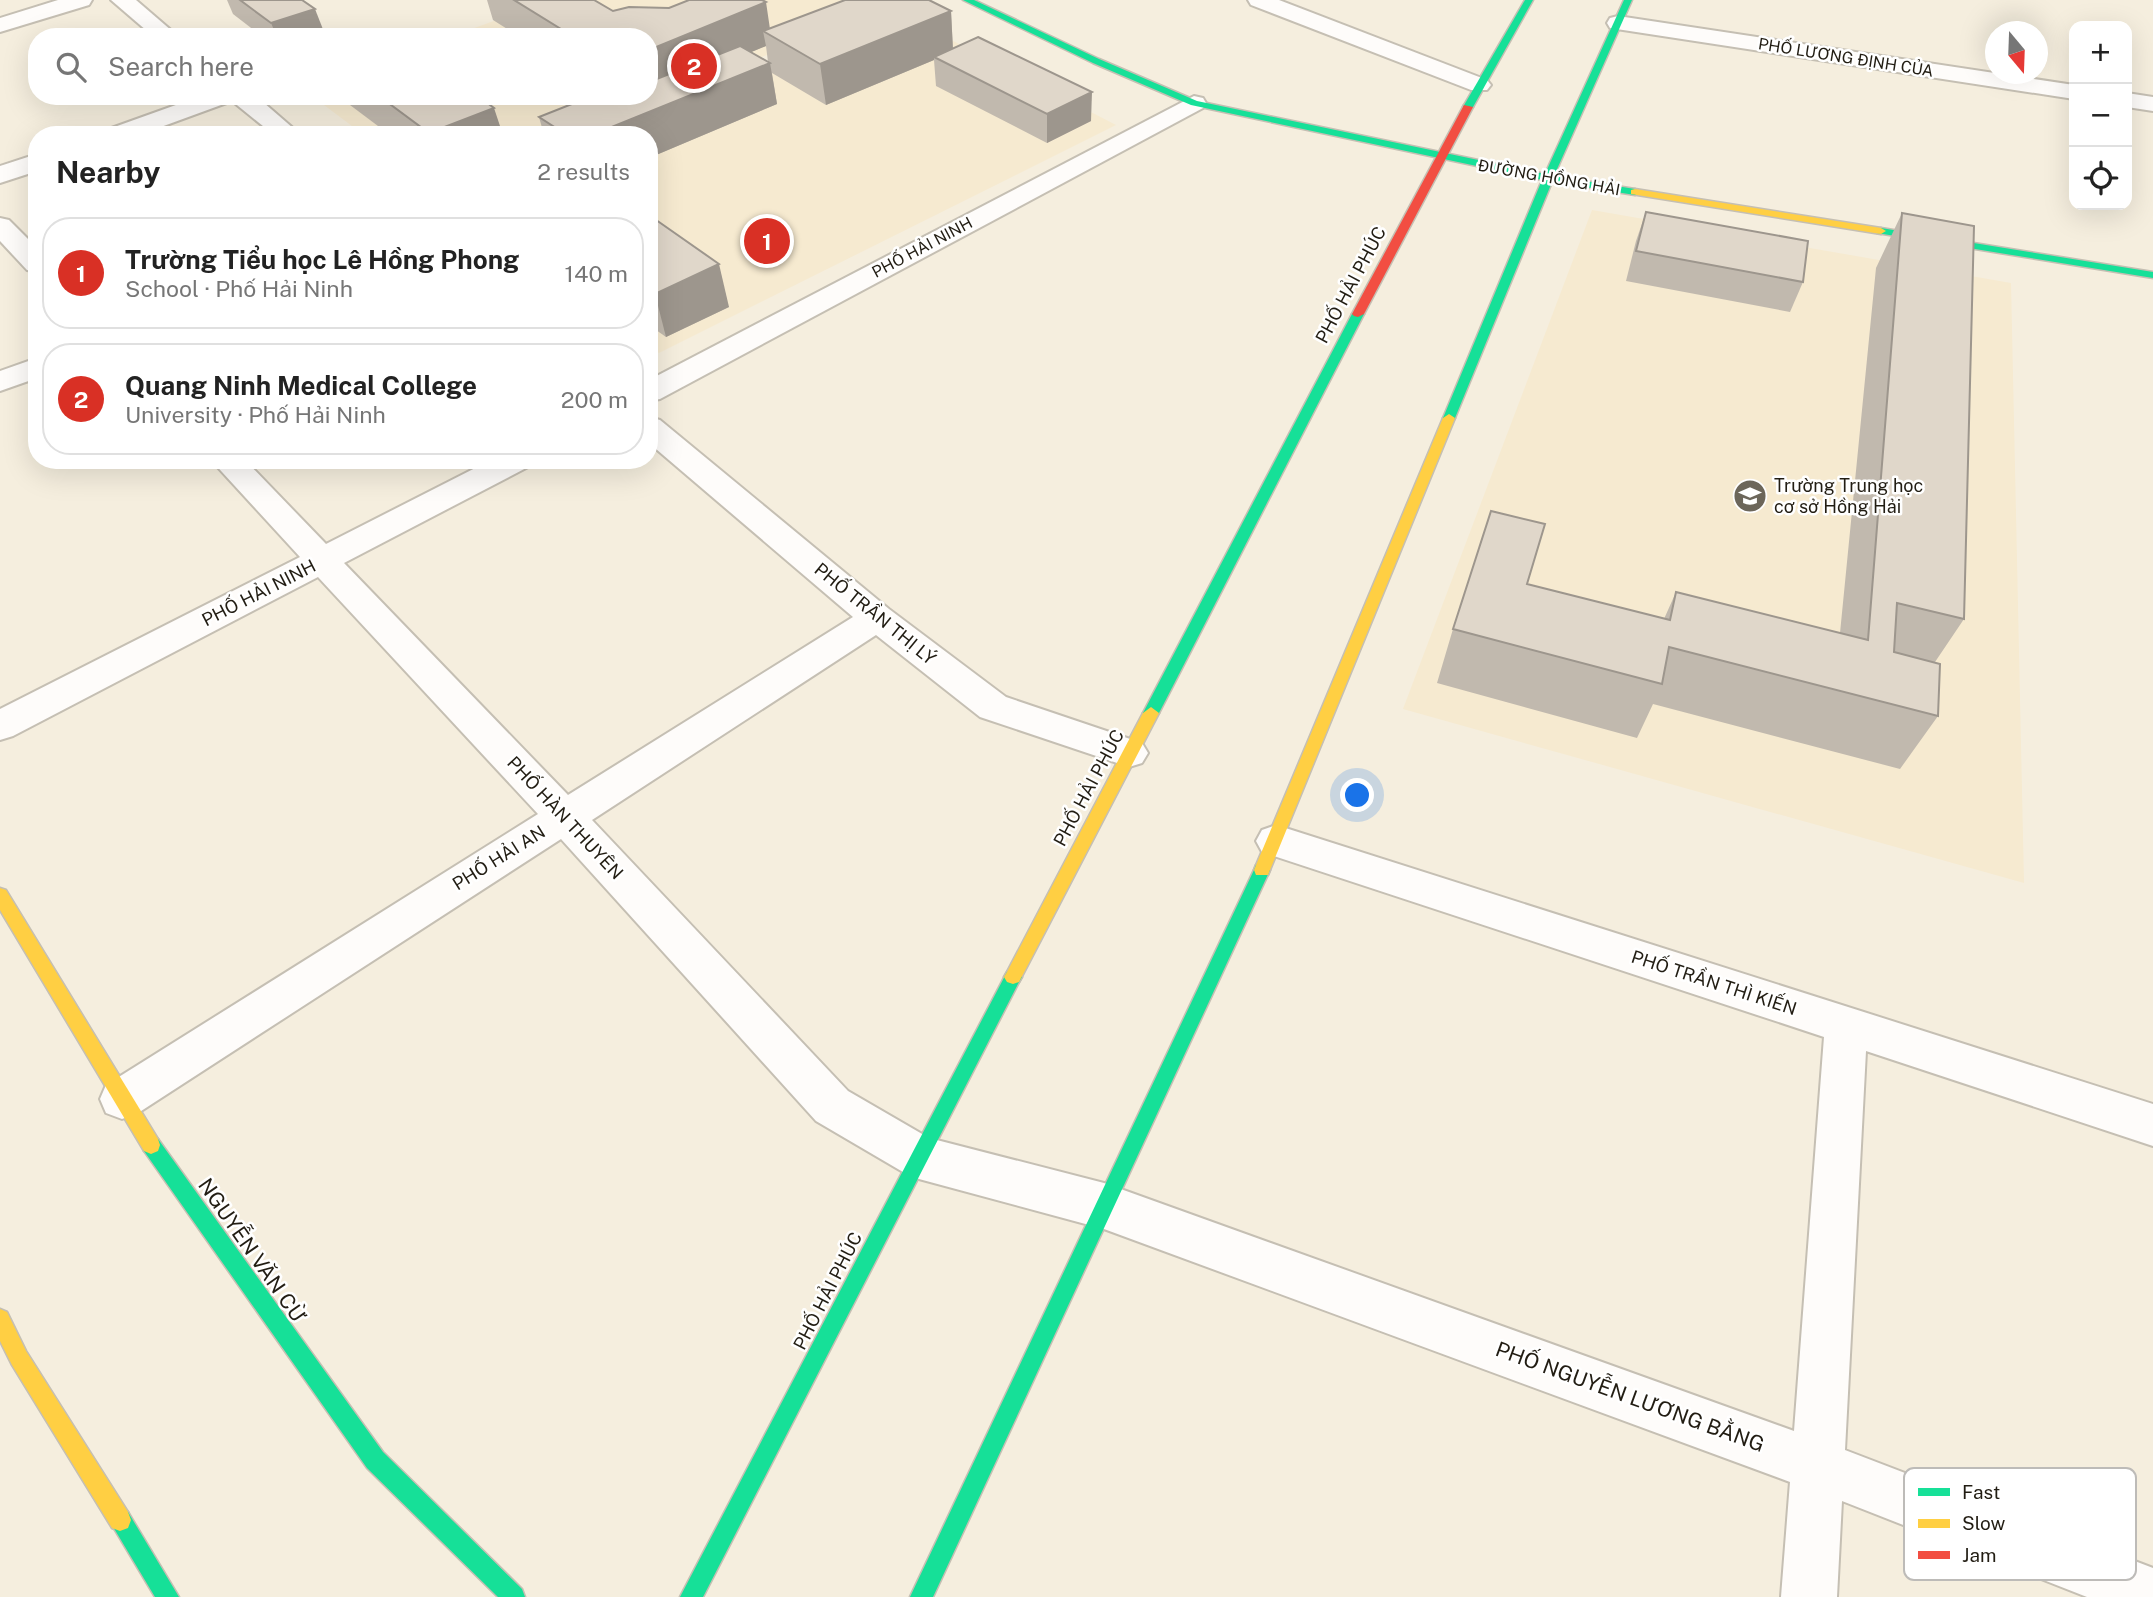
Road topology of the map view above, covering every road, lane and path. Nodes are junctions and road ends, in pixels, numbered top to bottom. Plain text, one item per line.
1 (81, 0) edge
2 (122, 0) edge
3 (967, 0) edge
4 (1259, 0) edge
5 (1529, 0) edge
6 (1628, 0) edge
7 (1618, 23) junction
8 (0, 25) edge
9 (157, 28) edge
10 (1479, 85) junction
11 (2069, 91) edge
12 (2132, 101) edge
13 (1194, 103) junction
14 (2153, 104) edge
15 (199, 105) edge
16 (252, 105) edge
17 (140, 126) edge
18 (278, 126) edge
19 (1440, 156) junction
20 (28, 165) edge
21 (0, 175) edge
22 (1548, 178) junction
23 (0, 226) edge
24 (28, 255) edge
25 (2153, 275) edge
26 (28, 371) edge
27 (0, 382) edge
28 (658, 387) edge
29 (658, 435) edge
30 (236, 469) edge
31 (500, 469) edge
32 (323, 560) junction
33 (877, 618) junction
34 (0, 726) edge
35 (1129, 753) junction
36 (565, 817) junction
37 (1276, 841) junction
38 (0, 895) edge
39 (1846, 1026) junction
40 (122, 1099) junction
41 (2153, 1125) edge
42 (919, 1157) junction
43 (1104, 1206) junction
44 (0, 1319) edge
45 (1818, 1466) junction
46 (1904, 1499) edge
47 (2114, 1580) edge
48 (2153, 1595) edge
49 (168, 1597) edge
50 (514, 1597) edge
51 (691, 1597) edge
52 (921, 1597) edge
53 (1809, 1597) edge

1 - 8 street
2 - 9 street
3 - 13 street, ĐƯỜNG HỒNG HẢI
4 - 10 street
5 - 10 street, PHỐ HẢI PHÚC
6 - 7 street
7 - 11 street, PHỐ LƯƠNG ĐỊNH CỦA
7 - 22 street
10 - 19 street, PHỐ HẢI PHÚC
12 - 14 street
13 - 19 street, ĐƯỜNG HỒNG HẢI
13 - 28 street, PHỐ HẢI NINH
15 - 17 street
16 - 18 street
19 - 22 street, ĐƯỜNG HỒNG HẢI
19 - 35 street, PHỐ HẢI PHÚC
20 - 21 street
22 - 25 street, ĐƯỜNG HỒNG HẢI
22 - 37 street
23 - 24 street
26 - 27 street
29 - 33 street, PHỐ TRẦN THỊ LÝ
30 - 32 street, PHỐ HÀN THUYÊN
31 - 32 street, PHỐ HẢI NINH
32 - 34 street, PHỐ HẢI NINH
32 - 36 street, PHỐ HÀN THUYÊN
33 - 35 street, PHỐ TRẦN THỊ LÝ
33 - 36 street, PHỐ HẢI AN
35 - 42 street, PHỐ HẢI PHÚC
36 - 40 street, PHỐ HẢI AN
36 - 42 street, PHỐ HÀN THUYÊN
37 - 39 street, PHỐ TRẦN THÌ KIẾN
37 - 43 street
38 - 40 street, NGUYỄN VĂN CỪ
39 - 41 street, PHỐ TRẦN THÌ KIẾN
39 - 45 street
40 - 50 street, NGUYỄN VĂN CỪ
42 - 43 street, PHỐ HÀN THUYÊN
42 - 51 street, PHỐ HẢI PHÚC
43 - 45 street, PHỐ NGUYỄN LƯƠNG BẰNG
43 - 52 street
44 - 49 street
45 - 46 street, PHỐ NGUYỄN LƯƠNG BẰNG
45 - 53 street
47 - 48 street, PHỐ NGUYỄN LƯƠNG BẰNG

